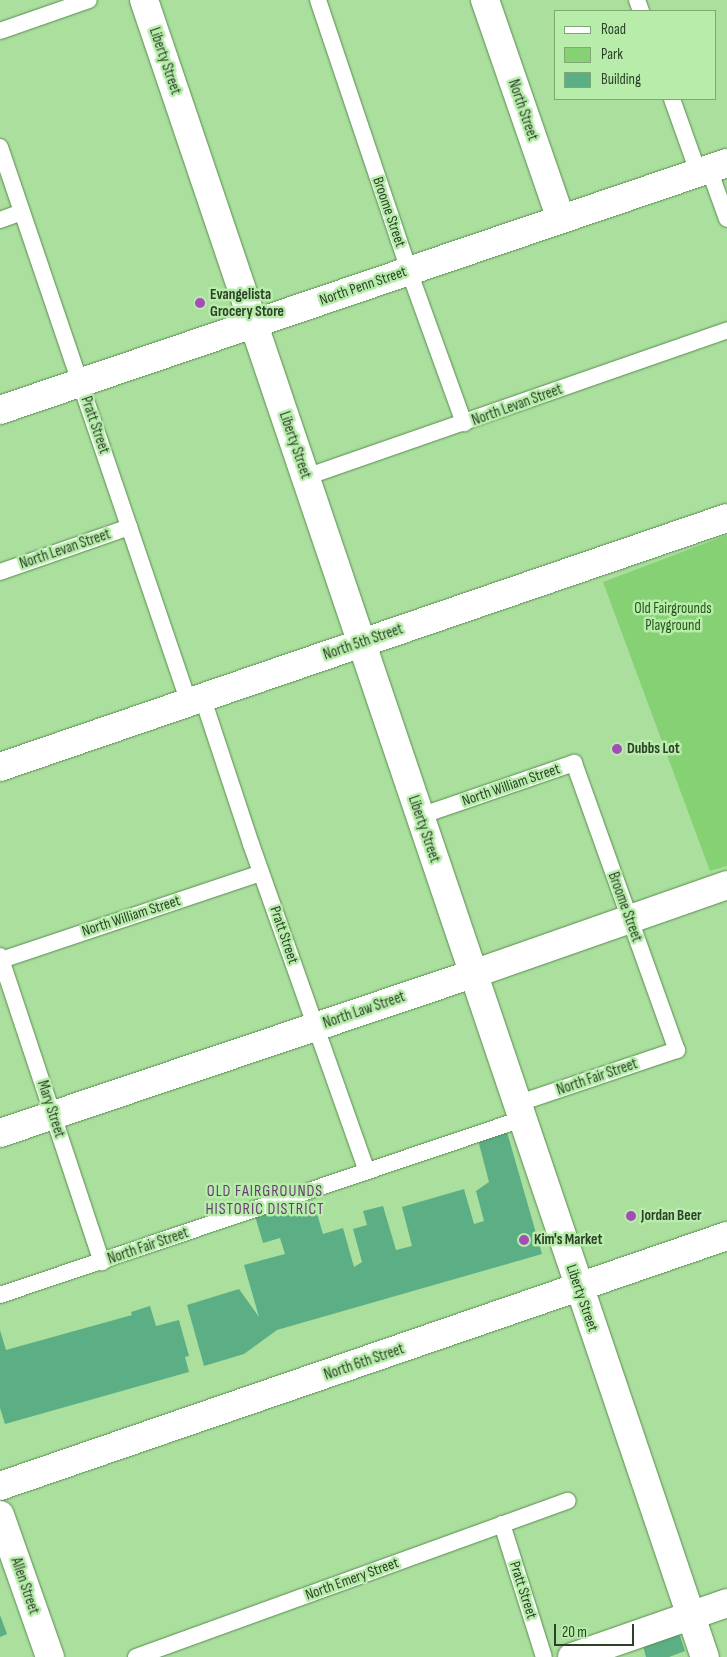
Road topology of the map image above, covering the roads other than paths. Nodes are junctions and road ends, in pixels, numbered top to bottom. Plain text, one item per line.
1 (89, 0) edge
2 (144, 0) edge
3 (318, 0) edge
4 (485, 0) edge
5 (0, 31) edge
6 (673, 100) edge
7 (0, 147) edge
8 (711, 168) edge
9 (22, 212) junction
10 (561, 219) junction
11 (727, 219) edge
12 (0, 220) edge
13 (409, 271) junction
14 (254, 324) junction
15 (727, 330) edge
16 (80, 383) junction
17 (0, 410) edge
18 (464, 424) junction
19 (306, 477) junction
20 (727, 518) edge
21 (129, 527) junction
22 (0, 572) edge
23 (361, 642) junction
24 (196, 701) junction
25 (574, 763) joint
26 (0, 767) edge
27 (420, 816) junction
28 (262, 873) junction
29 (727, 885) edge
30 (630, 919) junction
31 (1, 958) edge
32 (473, 974) junction
33 (316, 1026) junction
34 (677, 1050) joint
35 (520, 1111) junction
36 (53, 1115) junction
37 (0, 1133) edge
38 (367, 1171) junction
39 (727, 1236) edge
40 (102, 1262) junction
41 (580, 1289) junction
42 (0, 1295) edge
43 (0, 1486) edge
44 (568, 1501) dead end
45 (0, 1515) edge
46 (502, 1524) junction
47 (727, 1603) edge
48 (690, 1616) junction
49 (50, 1657) edge
50 (136, 1657) edge
51 (544, 1657) edge
52 (572, 1657) edge
53 (705, 1657) edge

1 - 5 lane
2 - 14 street, Liberty Street
3 - 13 lane, Broome Street
4 - 10 street, North Street
6 - 8 lane
7 - 9 lane, Pratt Street
8 - 10 street, North Penn Street
8 - 11 lane
9 - 12 lane
9 - 16 lane, Pratt Street
10 - 13 street, North Penn Street
13 - 14 street, North Penn Street
13 - 18 lane, Broome Street
14 - 16 street, North Penn Street
14 - 19 street, Liberty Street
15 - 18 lane, North Levan Street
16 - 17 street, North Penn Street
16 - 21 lane, Pratt Street
18 - 19 lane, North Levan Street
19 - 23 street, Liberty Street
20 - 23 street, North 5th Street
21 - 22 lane, North Levan Street
21 - 24 lane, Pratt Street
23 - 24 street, North 5th Street
23 - 27 street, Liberty Street
24 - 26 street, North 5th Street
24 - 28 lane, Pratt Street
25 - 27 lane, North William Street
25 - 30 lane, Broome Street
27 - 32 street, Liberty Street
28 - 31 lane, North William Street
28 - 33 lane, Pratt Street
29 - 30 street, North Law Street
30 - 32 street, North Law Street
30 - 34 lane, Broome Street
31 - 36 lane, Mary Street
32 - 33 street, North Law Street
32 - 35 street, Liberty Street
33 - 36 street, North Law Street
33 - 38 lane, Pratt Street
34 - 35 lane, North Fair Street
35 - 38 lane, North Fair Street
35 - 41 street, Liberty Street
36 - 37 street, North Law Street
36 - 40 lane, Mary Street
38 - 40 lane, North Fair Street
39 - 41 street, North 6th Street
40 - 42 lane, North Fair Street
41 - 43 street, North 6th Street
41 - 48 street, Liberty Street
44 - 46 lane, North Emery Street
45 - 49 street, Allen Street
46 - 50 lane, North Emery Street
46 - 51 lane, Pratt Street
47 - 48 street
48 - 52 street
48 - 53 street, Liberty Street

